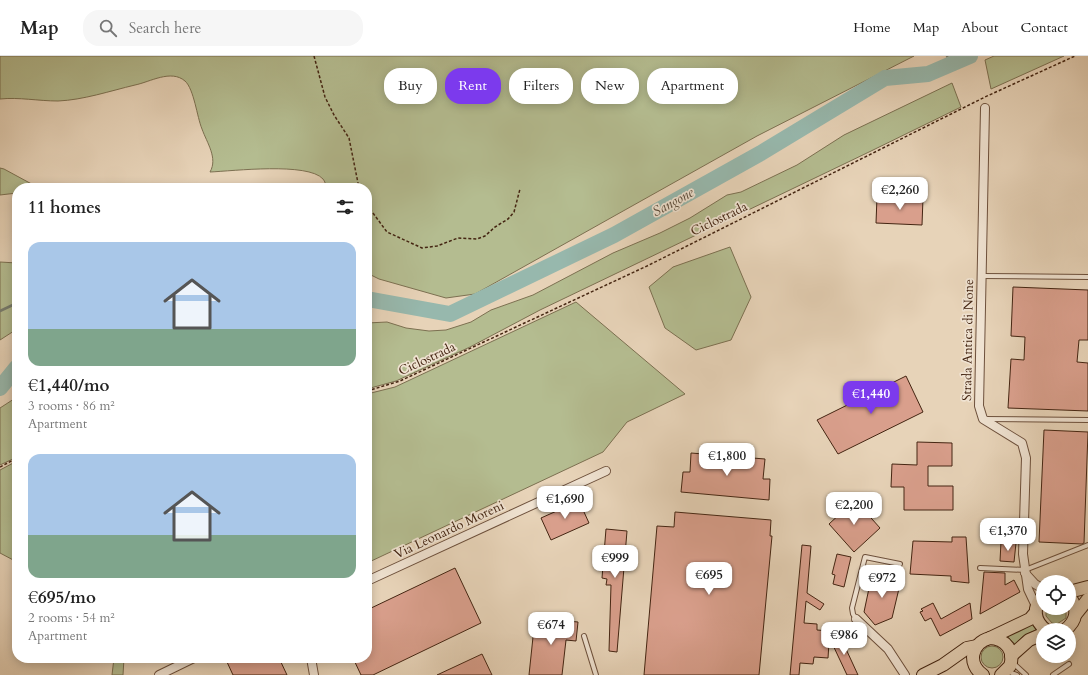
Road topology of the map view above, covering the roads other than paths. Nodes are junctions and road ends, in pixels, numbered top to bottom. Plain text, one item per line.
1 (985, 108) dead end
2 (982, 276) junction
3 (1088, 277) edge
4 (983, 418) junction
5 (1088, 420) edge
6 (606, 471) dead end
7 (1088, 545) edge
8 (900, 564) dead end
9 (980, 568) dead end
10 (1025, 572) junction
11 (372, 579) edge
12 (1036, 584) edge
13 (1088, 587) edge
14 (1076, 590) edge
15 (1088, 600) edge
16 (1036, 602) edge
17 (1036, 608) edge
18 (1076, 614) edge
19 (856, 619) joint
20 (584, 636) dead end
21 (1036, 637) edge
22 (990, 638) junction
23 (977, 646) junction
24 (184, 663) edge
25 (313, 663) edge
26 (1069, 664) dead end
27 (943, 665) junction
28 (1010, 668) edge
29 (979, 672) edge
30 (159, 675) edge
31 (314, 675) edge
32 (596, 675) edge
33 (905, 675) edge
34 (923, 675) edge
35 (1026, 675) edge
36 (1053, 675) edge

1 - 2 street, Strada Antica di None
2 - 3 lane
2 - 4 street, Strada Antica di None
4 - 5 lane
4 - 10 street, Strada Antica di None
6 - 11 street, Via Leonardo Moreni
7 - 10 lane
8 - 19 lane
9 - 10 lane
10 - 12 street
10 - 16 street, Strada Antica di None
13 - 14 main road
15 - 18 main road
17 - 22 main road
19 - 33 street
20 - 32 lane
21 - 28 main road
22 - 23 main road
22 - 28 main road
23 - 27 main road
23 - 29 main road
24 - 30 street
25 - 31 street
26 - 36 lane
27 - 29 main road
27 - 34 main road
28 - 35 lane

